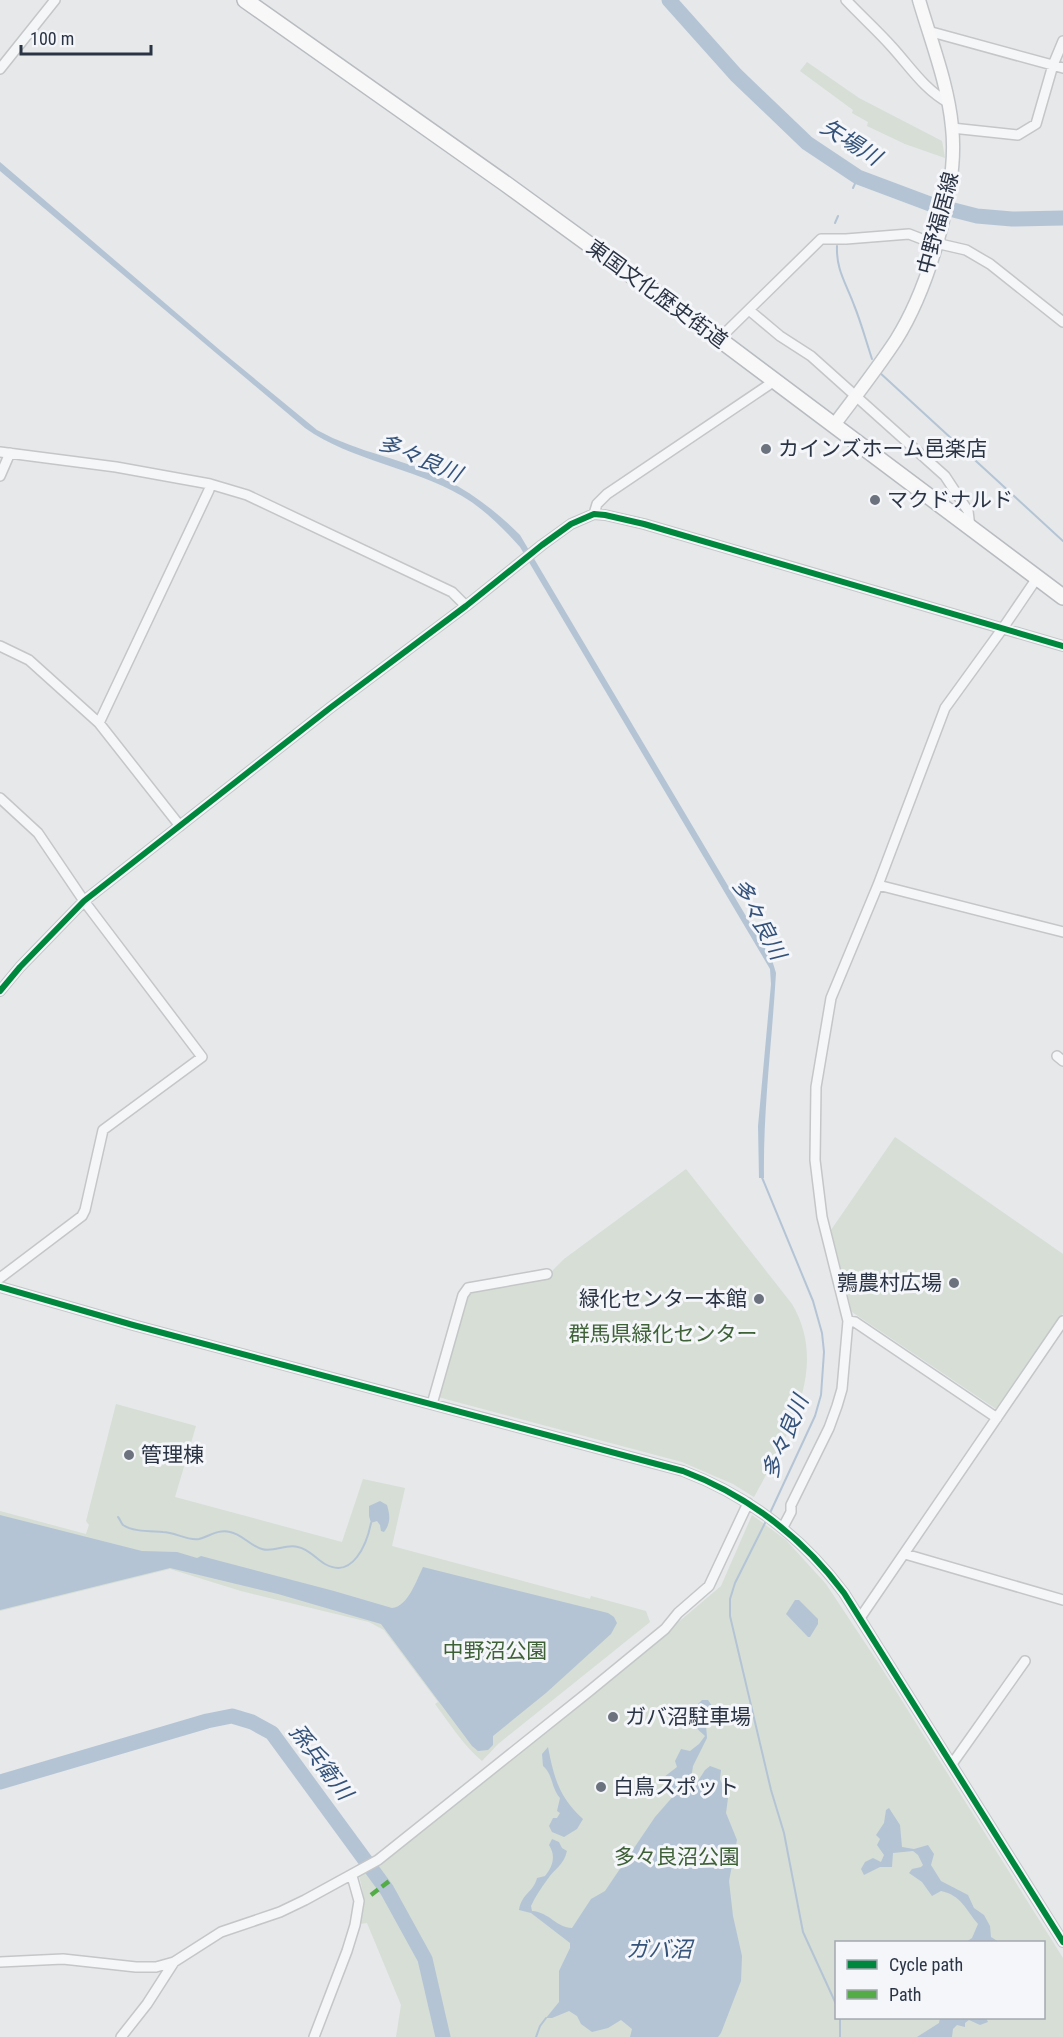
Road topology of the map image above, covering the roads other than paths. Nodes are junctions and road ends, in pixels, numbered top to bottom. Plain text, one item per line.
1 (55, 0) edge
2 (245, 0) edge
3 (846, 0) edge
4 (919, 0) edge
5 (928, 31) junction
6 (1063, 41) edge
7 (1058, 67) edge
8 (0, 69) edge
9 (949, 103) junction
10 (952, 128) junction
11 (938, 239) junction
12 (749, 310) junction
13 (1063, 322) edge
14 (719, 339) junction
15 (776, 381) junction
16 (855, 396) junction
17 (834, 425) junction
18 (5, 453) edge
19 (0, 477) edge
20 (210, 484) junction
21 (594, 514) junction
22 (970, 527) junction
23 (1037, 578) junction
24 (1063, 597) edge
25 (466, 606) junction
26 (1003, 628) junction
27 (0, 646) edge
28 (1063, 646) edge
29 (99, 723) junction
30 (0, 798) edge
31 (180, 826) junction
32 (878, 885) junction
33 (84, 901) junction
34 (1063, 932) edge
35 (0, 991) edge
36 (547, 1274) dead end
37 (0, 1278) edge
38 (0, 1287) edge
39 (848, 1321) junction
40 (1063, 1321) edge
41 (432, 1404) junction
42 (997, 1418) junction
43 (748, 1503) junction
44 (782, 1526) junction
45 (905, 1554) junction
46 (1063, 1600) edge
47 (860, 1618) junction
48 (1024, 1661) dead end
49 (952, 1764) junction
50 (355, 1874) junction
51 (1063, 1942) edge
52 (0, 1962) edge
53 (174, 1962) junction
54 (121, 2037) edge
55 (314, 2037) edge

1 - 8 street
2 - 14 highway, 東国文化歴史街道
3 - 9 street
4 - 5 main road, 中野福居線
5 - 7 street
5 - 9 main road, 中野福居線
6 - 7 street
7 - 10 street
9 - 10 main road, 中野福居線
10 - 11 main road, 中野福居線
11 - 12 street
11 - 13 street
11 - 16 main road, 中野福居線
12 - 14 street
12 - 16 street
14 - 15 highway, 東国文化歴史街道
15 - 17 highway, 東国文化歴史街道
15 - 21 street
16 - 17 main road, 中野福居線
16 - 22 street
17 - 22 highway, 東国文化歴史街道
18 - 19 street
18 - 20 street
20 - 25 street
20 - 29 street
21 - 25 street
21 - 26 street
22 - 23 highway, 東国文化歴史街道
23 - 24 highway, 東国文化歴史街道
23 - 26 street
25 - 31 street
26 - 28 street
26 - 32 street
27 - 29 street
29 - 31 street
30 - 33 street
31 - 33 street
32 - 34 street
32 - 39 street
33 - 35 street
33 - 37 street
36 - 41 street
38 - 41 street
39 - 42 street
39 - 44 street
40 - 42 street
41 - 43 street
42 - 45 street
43 - 44 street
43 - 50 street
44 - 47 street
45 - 46 street
45 - 47 street
47 - 49 street
48 - 49 street
49 - 51 street
50 - 53 street
50 - 55 street
52 - 53 street
53 - 54 street

